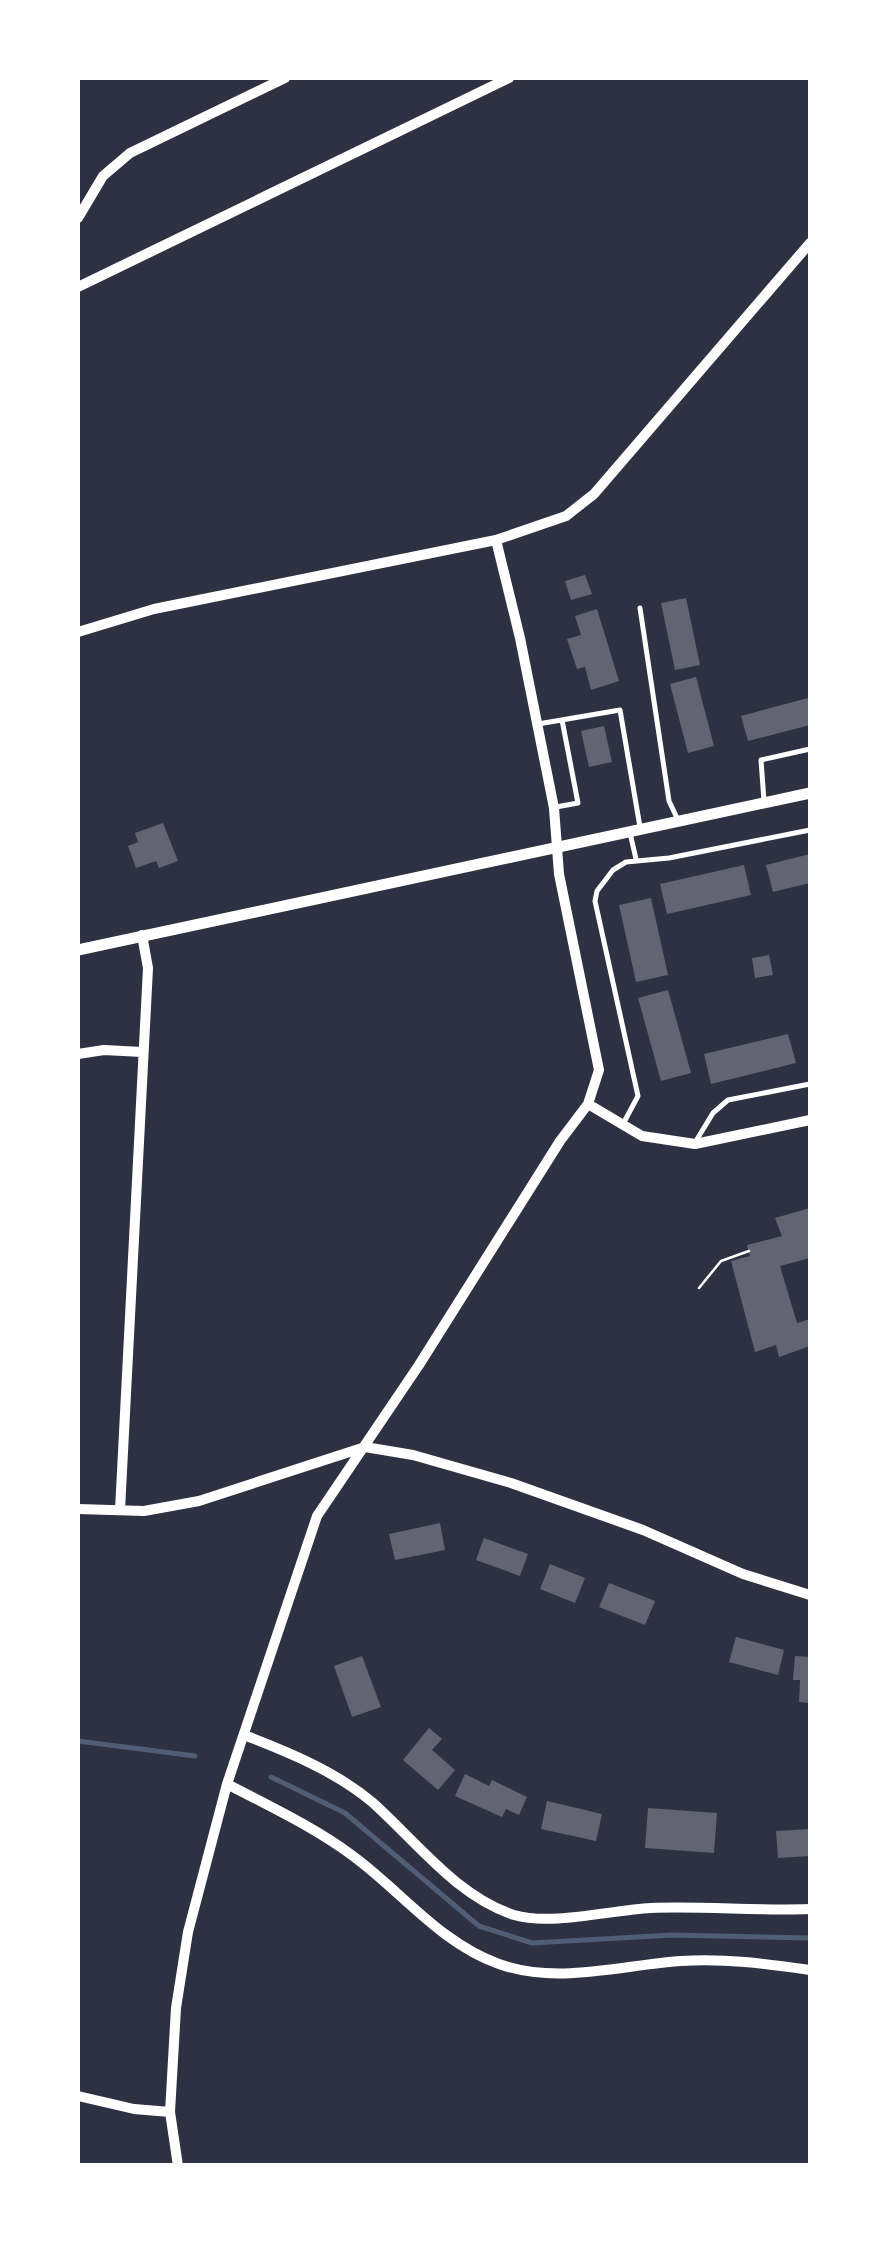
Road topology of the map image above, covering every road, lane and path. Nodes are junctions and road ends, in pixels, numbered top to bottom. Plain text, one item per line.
1 (286, 78) edge
2 (509, 78) edge
3 (78, 218) edge
4 (810, 243) edge
5 (78, 287) edge
6 (496, 540) junction
7 (640, 608) dead end
8 (78, 632) edge
9 (562, 720) junction
10 (538, 724) junction
11 (810, 749) edge
12 (810, 793) edge
13 (764, 802) junction
14 (554, 808) junction
15 (678, 820) junction
16 (635, 830) junction
17 (810, 830) edge
18 (558, 845) junction
19 (636, 860) junction
20 (142, 935) junction
21 (78, 950) edge
22 (142, 1052) junction
23 (78, 1054) edge
24 (810, 1084) edge
25 (588, 1104) junction
26 (810, 1120) edge
27 (622, 1126) junction
28 (695, 1144) junction
29 (749, 1252) dead end
30 (699, 1288) dead end
31 (365, 1447) junction
32 (78, 1509) edge
33 (120, 1510) junction
34 (810, 1595) edge
35 (244, 1735) junction
36 (227, 1784) junction
37 (810, 1909) edge
38 (810, 1970) edge
39 (80, 2096) edge
40 (78, 2111) edge
41 (170, 2112) junction
42 (178, 2166) edge

1 - 3 street
2 - 5 street
4 - 6 street
6 - 8 street
6 - 10 street
7 - 15 lane
9 - 10 lane
9 - 14 lane
9 - 16 lane
10 - 14 street
11 - 13 lane
12 - 13 street
13 - 15 street
14 - 18 street
15 - 16 street
16 - 18 street
16 - 19 lane
17 - 19 lane
18 - 20 street
18 - 25 street
19 - 27 lane
20 - 21 street
20 - 22 street
22 - 23 street
22 - 33 street
24 - 28 lane
25 - 27 street
25 - 31 street
26 - 28 street
27 - 28 street
29 - 30 path
31 - 33 street
31 - 34 street
31 - 35 street
32 - 33 street
35 - 36 street
35 - 37 street
36 - 38 street
36 - 41 street
39 - 40 street
39 - 41 street
41 - 42 street

